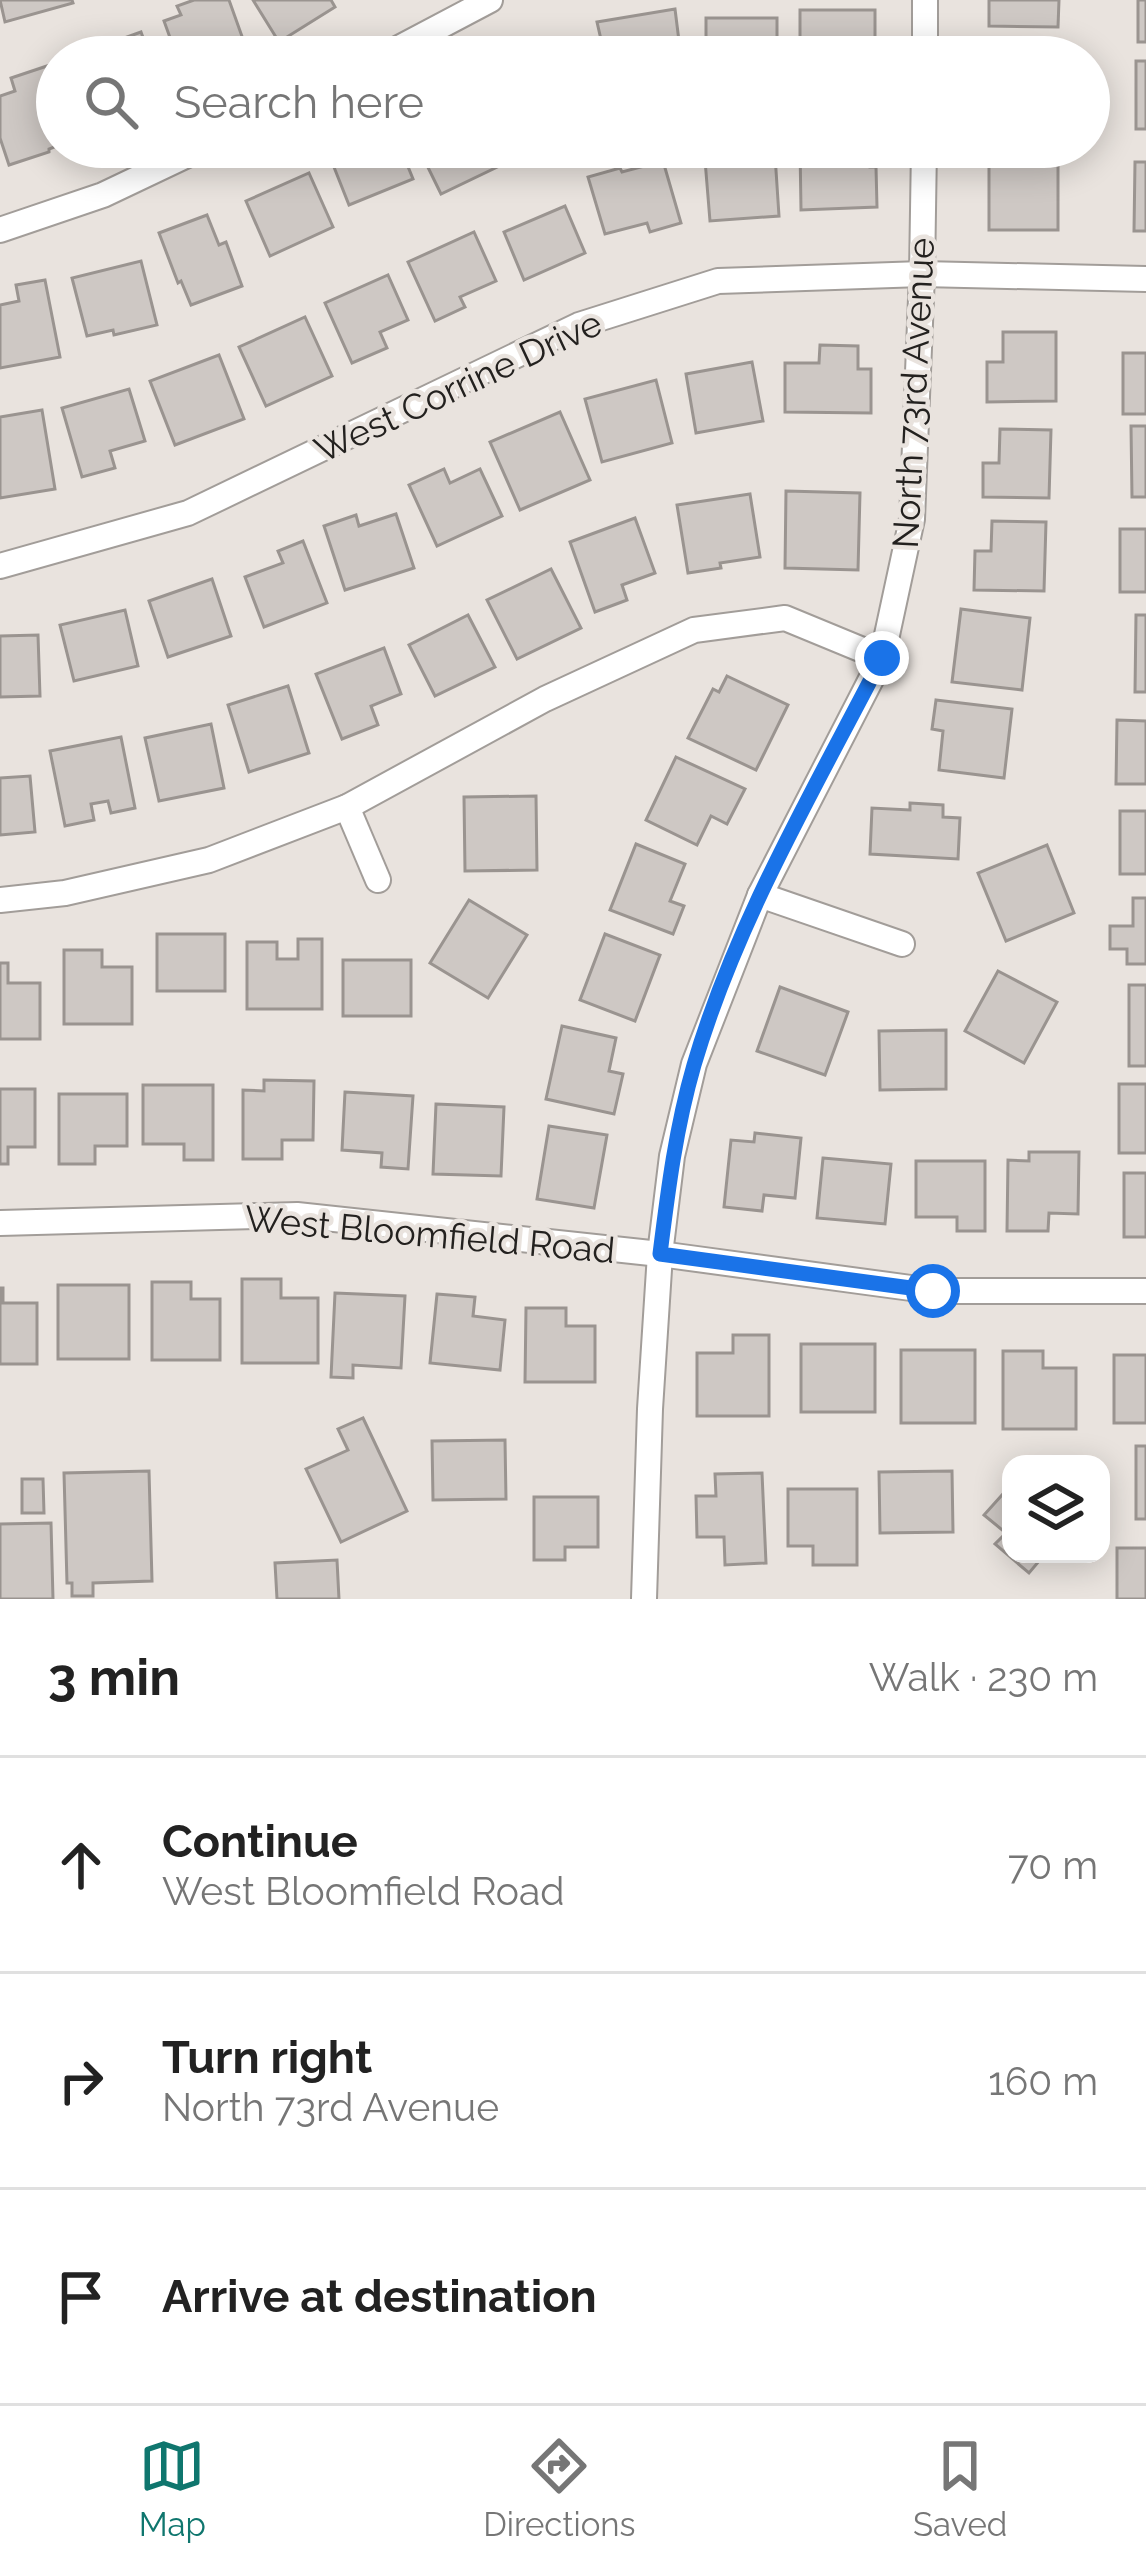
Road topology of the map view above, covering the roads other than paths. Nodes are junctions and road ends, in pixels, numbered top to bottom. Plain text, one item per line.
1 (490, 0) edge
2 (925, 0) edge
3 (422, 36) edge
4 (925, 36) edge
5 (160, 168) edge
6 (924, 168) edge
7 (0, 230) edge
8 (922, 274) junction
9 (1146, 279) edge
10 (0, 566) edge
11 (882, 658) junction
12 (347, 807) junction
13 (378, 880) dead end
14 (760, 895) junction
15 (0, 900) edge
16 (902, 944) dead end
17 (0, 1223) edge
18 (660, 1254) junction
19 (1146, 1291) edge
20 (644, 1599) edge

1 - 3 street
2 - 4 street
5 - 7 street
6 - 8 street, North 73rd Avenue
8 - 9 street, West Corrine Drive
8 - 10 street, West Corrine Drive
8 - 11 street, North 73rd Avenue
11 - 12 street
11 - 14 street, North 73rd Avenue
12 - 13 street
12 - 15 street
14 - 16 street
14 - 18 street, North 73rd Avenue
17 - 18 street, West Bloomfield Road
18 - 19 street, West Bloomfield Road
18 - 20 street, North 73rd Avenue

